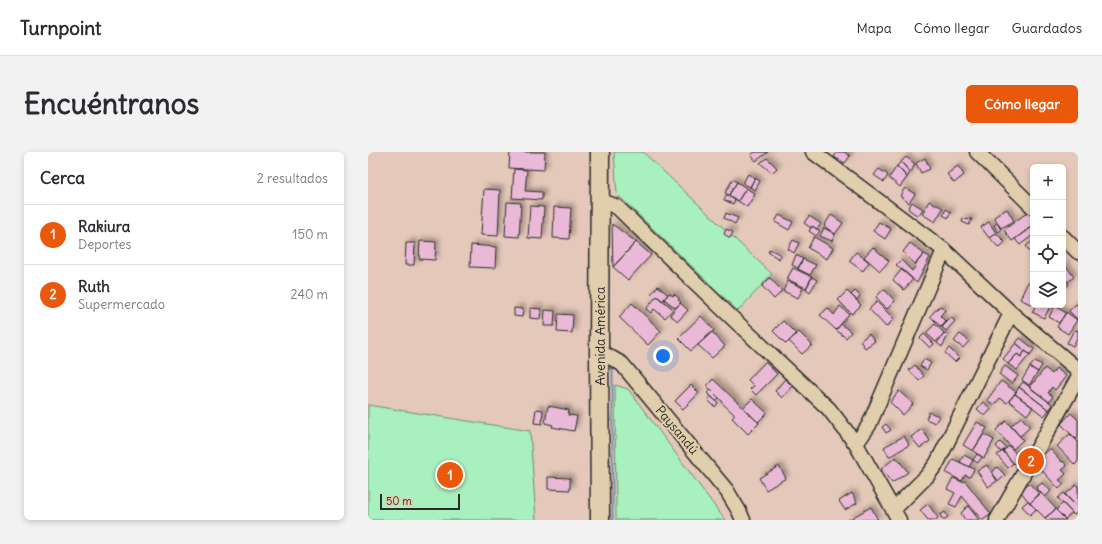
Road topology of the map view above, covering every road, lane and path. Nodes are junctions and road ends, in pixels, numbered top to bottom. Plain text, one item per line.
1 (600, 152) edge
2 (813, 152) edge
3 (977, 152) edge
4 (1030, 204) edge
5 (600, 205) junction
6 (1066, 240) edge
7 (944, 250) junction
8 (1078, 252) edge
9 (1011, 313) junction
10 (599, 351) junction
11 (1078, 370) edge
12 (1078, 378) edge
13 (856, 444) junction
14 (896, 515) edge
15 (600, 520) edge
16 (743, 520) edge
17 (997, 520) edge

1 - 5 main road, Avenida América
2 - 7 street
3 - 4 street
5 - 10 main road, Avenida América
5 - 13 street
6 - 8 street
7 - 9 street
7 - 13 street
9 - 11 street
9 - 14 street
10 - 15 main road, Avenida América
10 - 16 street, Paysandú
12 - 17 street
13 - 14 street

